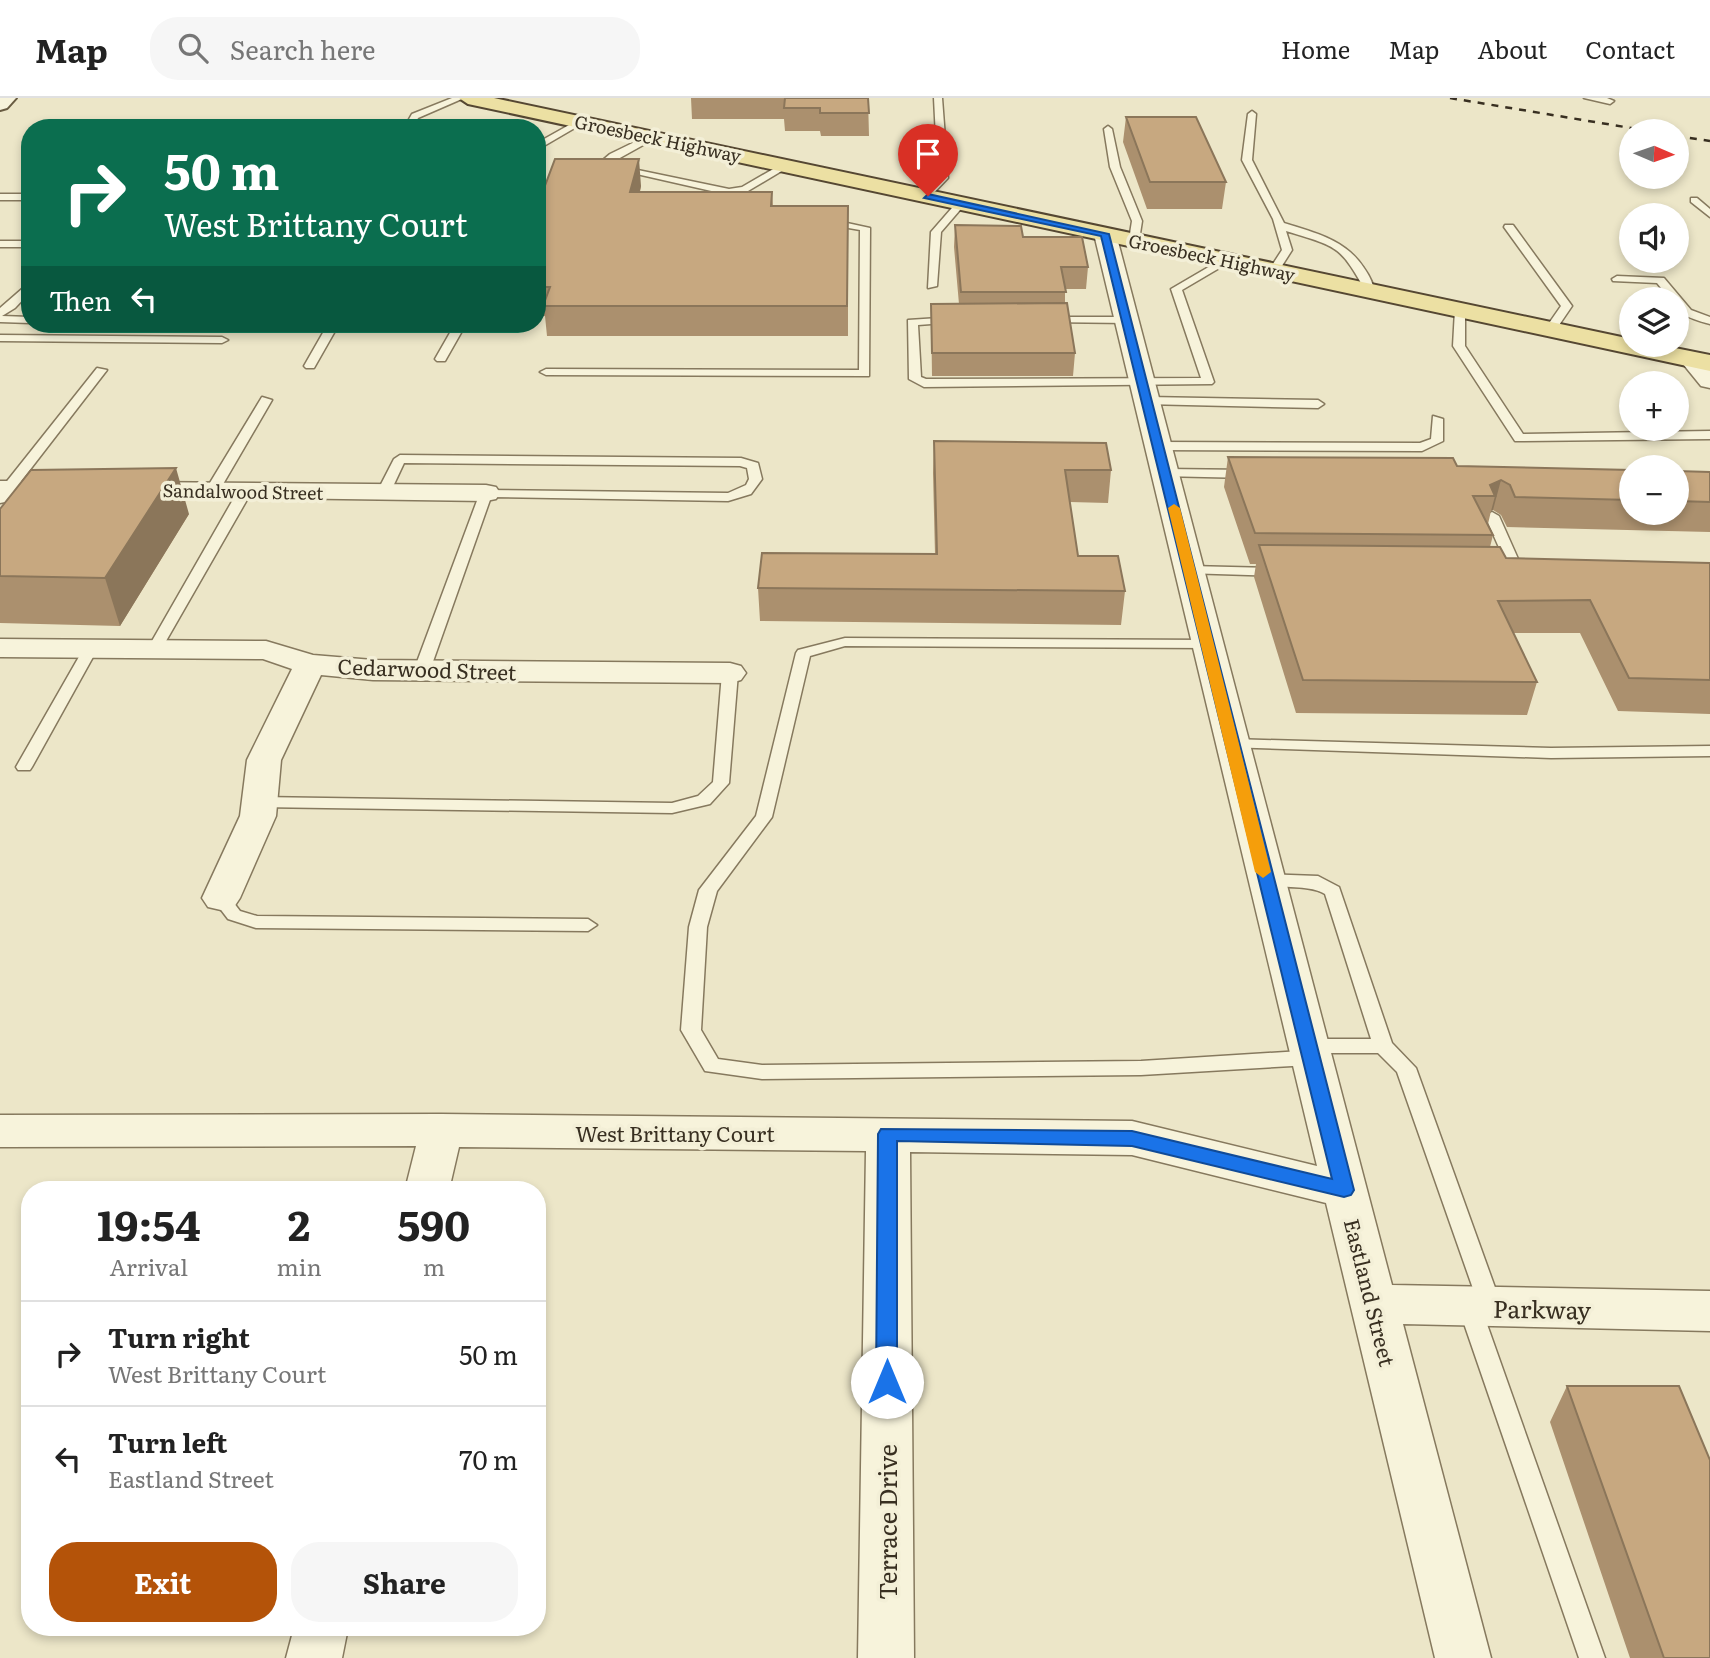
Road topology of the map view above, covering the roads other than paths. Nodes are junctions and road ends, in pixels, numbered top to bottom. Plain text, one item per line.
1 (7, 98) edge
2 (460, 98) edge
3 (469, 98) edge
4 (938, 98) edge
5 (1588, 98) edge
6 (1609, 98) edge
7 (0, 104) edge
8 (1252, 114) dead end
9 (413, 119) edge
10 (581, 122) junction
11 (1108, 129) dead end
12 (651, 137) junction
13 (546, 142) edge
14 (785, 166) junction
15 (729, 192) junction
16 (928, 196) junction
17 (0, 197) edge
18 (21, 197) edge
19 (1693, 200) dead end
20 (961, 203) junction
21 (751, 205) edge
22 (1710, 214) edge
23 (814, 220) edge
24 (1279, 225) junction
25 (1509, 228) dead end
26 (1119, 237) junction
27 (0, 244) edge
28 (21, 244) edge
29 (1228, 260) junction
30 (1274, 270) junction
31 (1617, 279) dead end
32 (932, 286) dead end
33 (1370, 290) junction
34 (21, 295) edge
35 (1460, 310) junction
36 (0, 313) edge
37 (0, 320) edge
38 (21, 320) edge
39 (970, 320) edge
40 (1036, 320) edge
41 (1128, 320) junction
42 (1710, 321) edge
43 (1550, 329) junction
44 (328, 333) edge
45 (455, 333) edge
46 (0, 338) edge
47 (222, 340) dead end
48 (441, 359) dead end
49 (1701, 361) edge
50 (310, 366) dead end
51 (101, 370) dead end
52 (546, 372) dead end
53 (1710, 381) edge
54 (1144, 388) junction
55 (266, 400) dead end
56 (1318, 404) dead end
57 (1437, 419) dead end
58 (1710, 435) edge
59 (1162, 459) junction
60 (1263, 475) edge
61 (212, 491) junction
62 (245, 491) junction
63 (3, 492) edge
64 (384, 492) junction
65 (486, 494) junction
66 (1492, 516) edge
67 (1189, 570) junction
68 (1289, 572) edge
69 (1480, 572) edge
70 (1208, 644) junction
71 (0, 648) edge
72 (91, 648) junction
73 (155, 648) junction
74 (310, 664) junction
75 (422, 670) junction
76 (730, 673) joint
77 (1231, 744) junction
78 (1710, 751) edge
79 (24, 767) dead end
80 (259, 802) junction
81 (1265, 880) junction
82 (221, 898) joint
83 (588, 925) dead end
84 (1383, 1046) junction
85 (1308, 1052) junction
86 (441, 1130) junction
87 (0, 1131) edge
88 (888, 1134) junction
89 (429, 1181) edge
90 (1344, 1190) junction
91 (1374, 1304) junction
92 (1480, 1307) junction
93 (1710, 1311) edge
94 (319, 1636) edge
95 (314, 1658) edge
96 (886, 1658) edge
97 (1463, 1658) edge
98 (1592, 1658) edge

1 - 7 main road
2 - 9 lane
3 - 10 main road, Groesbeck Highway
4 - 16 lane
5 - 6 lane
8 - 24 lane
10 - 12 main road, Groesbeck Highway
10 - 13 lane
11 - 26 lane
12 - 14 main road, Groesbeck Highway
12 - 15 lane
14 - 15 lane
14 - 16 main road, Groesbeck Highway
15 - 21 lane
16 - 20 main road, Groesbeck Highway
17 - 18 lane
19 - 22 lane
20 - 26 main road, Groesbeck Highway
20 - 32 lane
23 - 52 lane
24 - 30 lane
24 - 33 lane
25 - 43 lane
26 - 29 main road, Groesbeck Highway
26 - 41 street, Eastland Street
27 - 28 lane
29 - 30 main road, Groesbeck Highway
29 - 54 lane
30 - 33 main road, Groesbeck Highway
31 - 42 lane
33 - 35 main road, Groesbeck Highway
34 - 36 lane
35 - 43 main road, Groesbeck Highway
35 - 58 lane
37 - 38 lane
39 - 54 lane
40 - 41 lane
41 - 54 street, Eastland Street
43 - 49 main road, Groesbeck Highway
44 - 50 lane
45 - 48 lane
46 - 47 lane
49 - 53 street
51 - 63 lane
54 - 56 lane
54 - 59 street, Eastland Street
55 - 61 lane
57 - 59 lane
59 - 60 lane
59 - 67 street, Eastland Street
61 - 62 street, Sandalwood Street
61 - 63 street, Sandalwood Street
62 - 64 street, Sandalwood Street
62 - 73 lane
64 - 65 street, Sandalwood Street
64 - 65 lane
65 - 75 lane
66 - 69 lane
67 - 68 lane
67 - 70 street, Eastland Street
70 - 77 street, Eastland Street
70 - 85 lane
71 - 72 street, Cedarwood Street
72 - 73 street, Cedarwood Street
72 - 79 lane
73 - 74 street, Cedarwood Street
74 - 75 street, Cedarwood Street
74 - 80 street
75 - 76 street, Cedarwood Street
76 - 80 lane
77 - 78 lane
77 - 81 street, Eastland Street
80 - 82 street
81 - 84 lane
81 - 85 street, Eastland Street
82 - 83 lane
84 - 85 lane
84 - 92 lane
85 - 90 street, Eastland Street
86 - 87 street, West Brittany Court
86 - 88 street, West Brittany Court
86 - 89 street
88 - 90 street, West Brittany Court
88 - 96 street, Terrace Drive
90 - 91 street, Eastland Street
91 - 92 street, Parkway
91 - 97 street, Eastland Street
92 - 93 street, Parkway
92 - 98 lane
94 - 95 street

